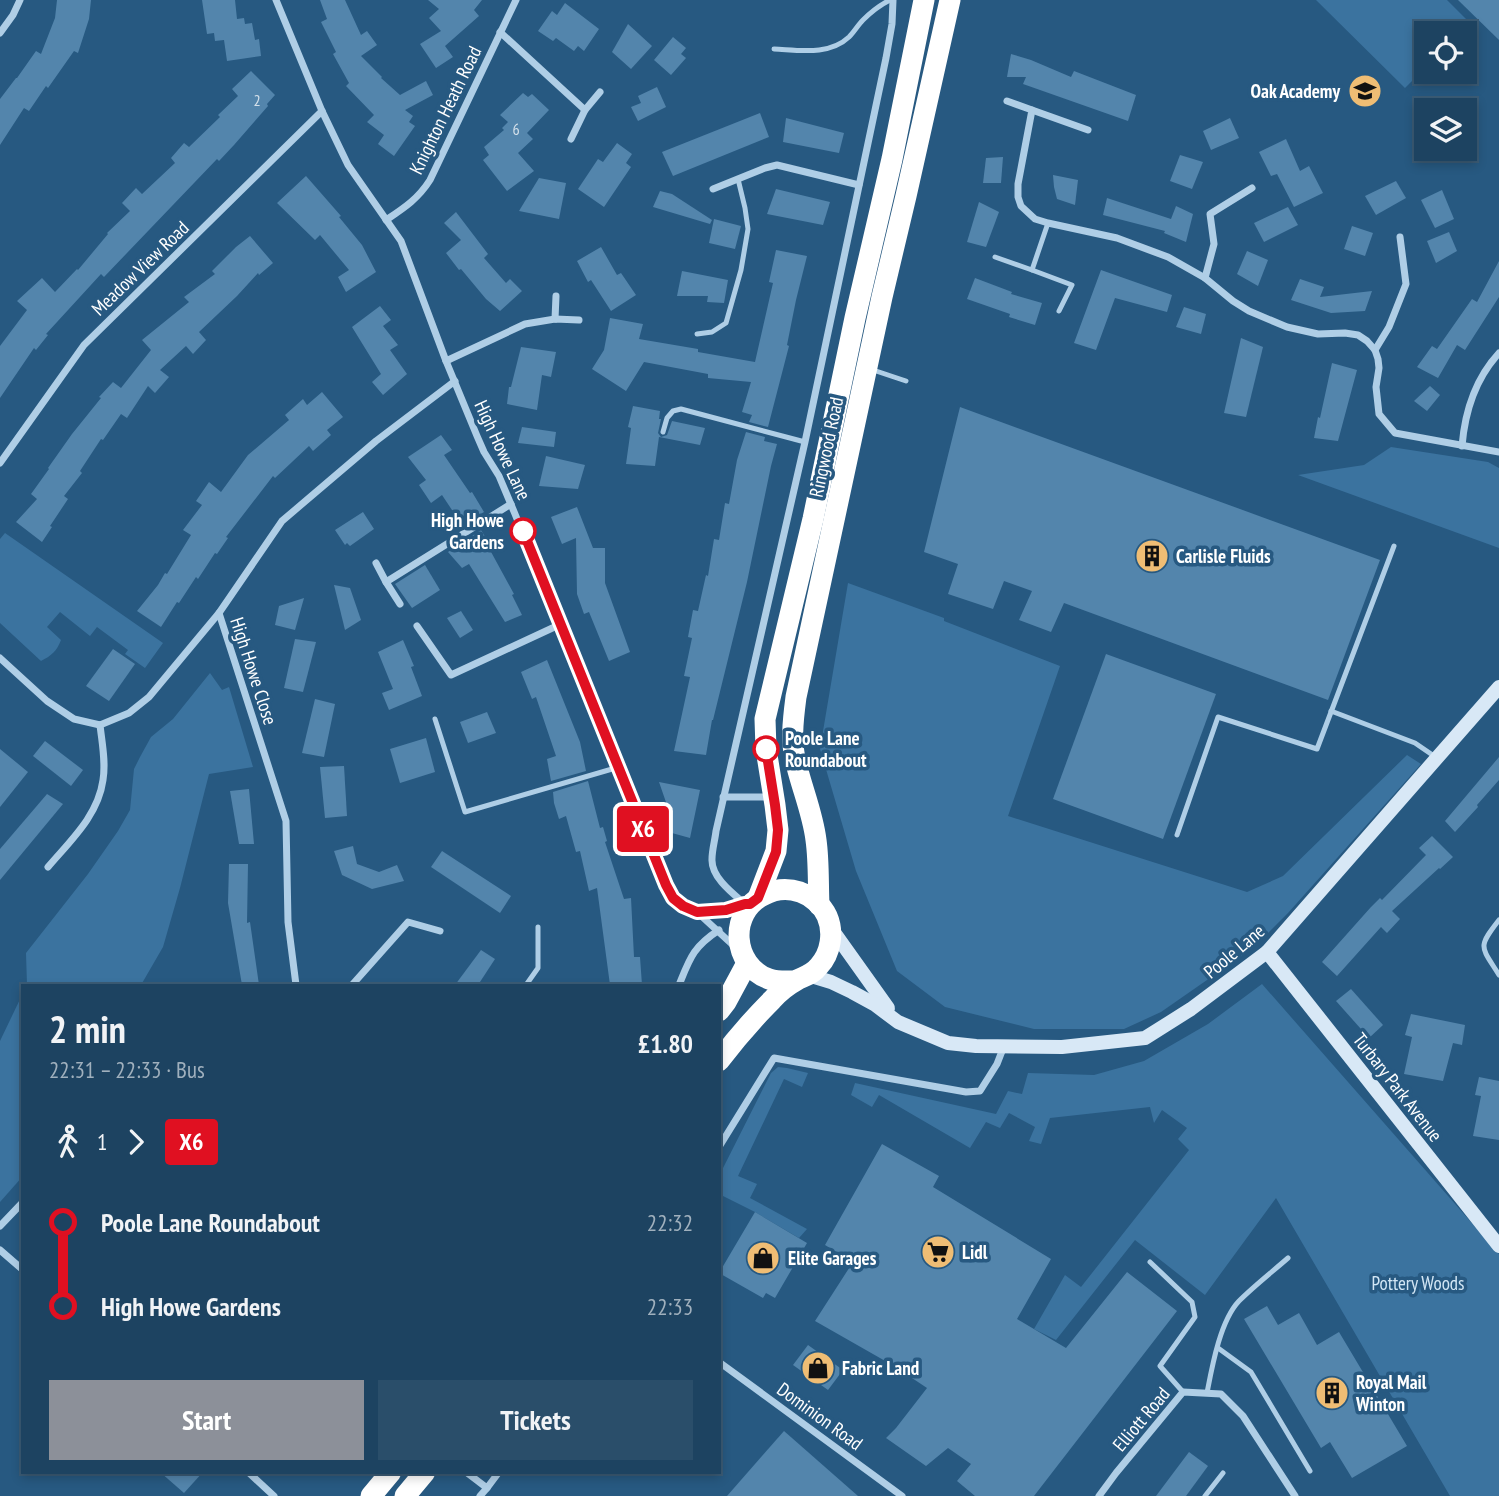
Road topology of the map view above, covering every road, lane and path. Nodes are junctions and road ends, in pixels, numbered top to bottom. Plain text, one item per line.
1 (20, 0) edge
2 (276, 0) edge
3 (516, 0) edge
4 (892, 0) edge
5 (924, 0) edge
6 (950, 0) edge
7 (500, 32) junction
8 (0, 33) edge
9 (774, 49) dead end
10 (600, 92) dead end
11 (1007, 101) dead end
12 (585, 110) junction
13 (1032, 110) junction
14 (321, 111) junction
15 (1088, 130) dead end
16 (571, 139) dead end
17 (738, 179) junction
18 (859, 185) junction
19 (1252, 188) dead end
20 (713, 189) dead end
21 (386, 220) junction
22 (1048, 223) junction
23 (1400, 237) dead end
24 (995, 257) dead end
25 (1032, 270) junction
26 (1205, 278) junction
27 (556, 296) dead end
28 (1059, 311) dead end
29 (555, 319) junction
30 (579, 320) dead end
31 (698, 334) dead end
32 (1375, 349) junction
33 (1499, 353) edge
34 (446, 360) junction
35 (866, 368) junction
36 (455, 381) junction
37 (906, 381) dead end
38 (663, 432) dead end
39 (805, 442) junction
40 (1462, 446) junction
41 (1499, 452) edge
42 (0, 463) edge
43 (511, 504) junction
44 (1394, 545) dead end
45 (376, 563) dead end
46 (386, 582) junction
47 (400, 604) dead end
48 (219, 613) junction
49 (561, 624) junction
50 (417, 626) dead end
51 (0, 658) edge
52 (1499, 687) edge
53 (1331, 711) junction
54 (435, 719) dead end
55 (100, 725) junction
56 (1437, 758) junction
57 (619, 767) junction
58 (723, 797) junction
59 (774, 797) junction
60 (1177, 835) dead end
61 (48, 867) dead end
62 (751, 902) junction
63 (819, 905) junction
64 (697, 912) junction
65 (1499, 920) edge
66 (538, 927) dead end
67 (830, 927) junction
68 (719, 930) junction
69 (440, 931) dead end
70 (1267, 952) junction
71 (744, 958) junction
72 (1499, 975) edge
73 (802, 978) junction
74 (296, 984) edge
75 (353, 984) edge
76 (527, 984) edge
77 (679, 984) edge
78 (721, 1008) edge
79 (898, 1022) junction
80 (1004, 1046) junction
81 (721, 1059) edge
82 (721, 1144) edge
83 (21, 1204) edge
84 (0, 1226) edge
85 (1499, 1245) edge
86 (0, 1250) edge
87 (1288, 1258) dead end
88 (1150, 1262) dead end
89 (21, 1268) edge
90 (1218, 1348) junction
91 (721, 1363) edge
92 (1183, 1392) junction
93 (1207, 1393) junction
94 (1310, 1471) dead end
95 (1223, 1473) dead end
96 (250, 1474) edge
97 (389, 1474) edge
98 (423, 1474) edge
99 (468, 1474) edge
100 (497, 1474) edge
101 (486, 1488) junction
102 (274, 1496) edge
103 (371, 1496) edge
104 (405, 1496) edge
105 (480, 1496) edge
106 (902, 1496) edge
107 (1099, 1496) edge
108 (1205, 1496) edge
109 (1295, 1496) edge

1 - 8 street
2 - 14 street, High Howe Lane
3 - 7 street, Knighton Heath Road
4 - 9 lane
4 - 18 street, Ringwood Road
5 - 59 highway, Ringwood Road
6 - 35 highway, Ringwood Road
7 - 12 street
7 - 21 street, Knighton Heath Road
10 - 12 street
11 - 13 street
12 - 16 street
13 - 15 street
13 - 22 street
14 - 21 street, High Howe Lane
14 - 42 street, Meadow View Road
17 - 18 street
17 - 20 street
17 - 31 lane
18 - 39 street, Ringwood Road
19 - 26 street
21 - 34 street, High Howe Lane
22 - 25 lane
22 - 26 street
23 - 32 street
24 - 25 lane
25 - 28 lane
26 - 32 street
27 - 29 street
29 - 30 street
29 - 34 street
32 - 40 street
33 - 40 street
34 - 36 street, High Howe Lane
35 - 37 lane
35 - 63 highway, Ringwood Road
36 - 43 street, High Howe Lane
36 - 48 street, High Howe Close
38 - 39 lane
39 - 58 street, Ringwood Road
40 - 41 street
43 - 46 street
43 - 49 street, High Howe Lane
44 - 53 lane
45 - 46 street
46 - 47 street
48 - 55 street
48 - 74 street, High Howe Close
49 - 50 street
49 - 57 street, High Howe Lane
51 - 55 street
52 - 56 street, Poole Lane
53 - 56 lane
53 - 60 lane
54 - 57 lane
55 - 61 street
56 - 70 street, Poole Lane
57 - 64 street, High Howe Lane
58 - 59 street
58 - 62 street, Ringwood Road
59 - 62 highway, Ringwood Road
62 - 63 highway
62 - 64 street
62 - 71 highway
63 - 67 highway
64 - 68 street, High Howe Lane
65 - 72 lane
66 - 76 lane
67 - 73 highway
67 - 79 street
68 - 71 street, High Howe Lane
68 - 77 street
69 - 75 street
70 - 80 street, Poole Lane
70 - 85 street, Turbary Park Avenue
71 - 73 highway
71 - 78 highway
73 - 79 street, Poole Lane
73 - 81 highway
79 - 80 street, Poole Lane
80 - 82 street
83 - 84 street
86 - 89 street
87 - 90 lane
88 - 92 lane
90 - 93 lane
90 - 94 lane
91 - 106 street, Dominion Road
92 - 93 street, Elliott Road
92 - 107 street, Elliott Road
93 - 109 street, Elliott Road
95 - 108 lane
96 - 102 street
97 - 103 highway
98 - 104 highway
99 - 101 street
100 - 101 street
101 - 105 street

